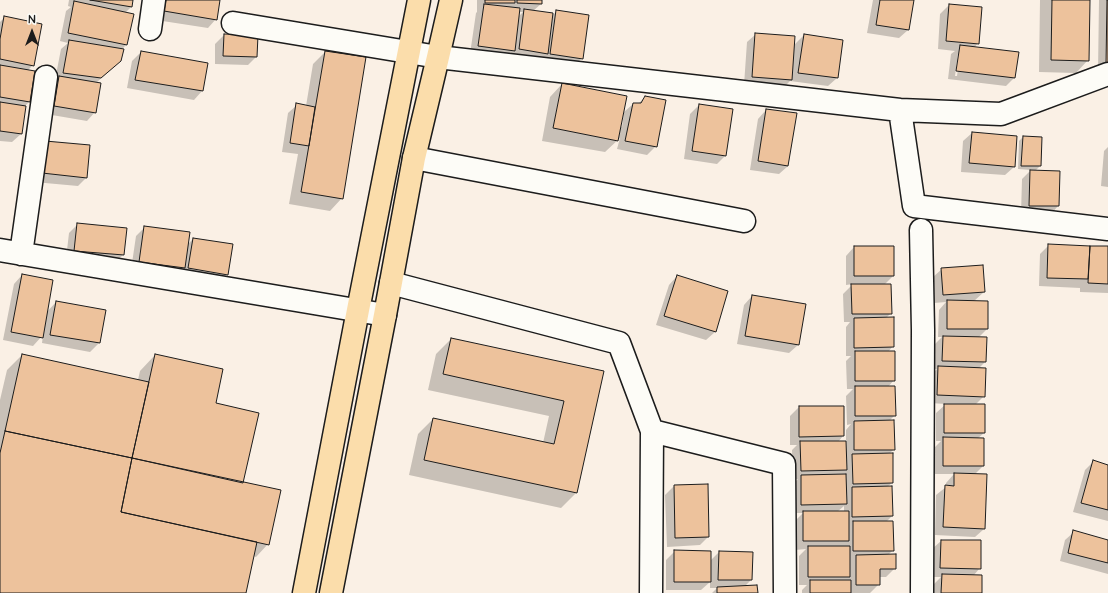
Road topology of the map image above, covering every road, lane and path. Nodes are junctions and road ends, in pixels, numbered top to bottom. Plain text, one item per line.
1 (154, 0) edge
2 (419, 0) edge
3 (450, 0) edge
4 (233, 23) dead end
5 (150, 28) dead end
6 (410, 52) junction
7 (438, 57) junction
8 (1108, 74) edge
9 (46, 77) dead end
10 (900, 110) junction
11 (414, 158) junction
12 (744, 221) dead end
13 (1108, 229) edge
14 (921, 230) dead end
15 (0, 250) edge
16 (21, 254) junction
17 (391, 283) junction
18 (358, 310) junction
19 (385, 315) junction
20 (652, 431) junction
21 (304, 593) edge
22 (331, 593) edge
23 (651, 593) edge
24 (785, 593) edge
25 (922, 593) edge

1 - 5 street
2 - 6 main road
3 - 7 main road
4 - 6 street
6 - 7 street
6 - 18 main road
7 - 10 street
7 - 11 main road
8 - 10 street
9 - 16 street
10 - 13 street
11 - 12 street
11 - 17 main road
14 - 25 street
15 - 16 street
16 - 18 street
17 - 19 main road
17 - 20 street
18 - 19 street
18 - 21 main road
19 - 22 main road
20 - 23 street
20 - 24 street

